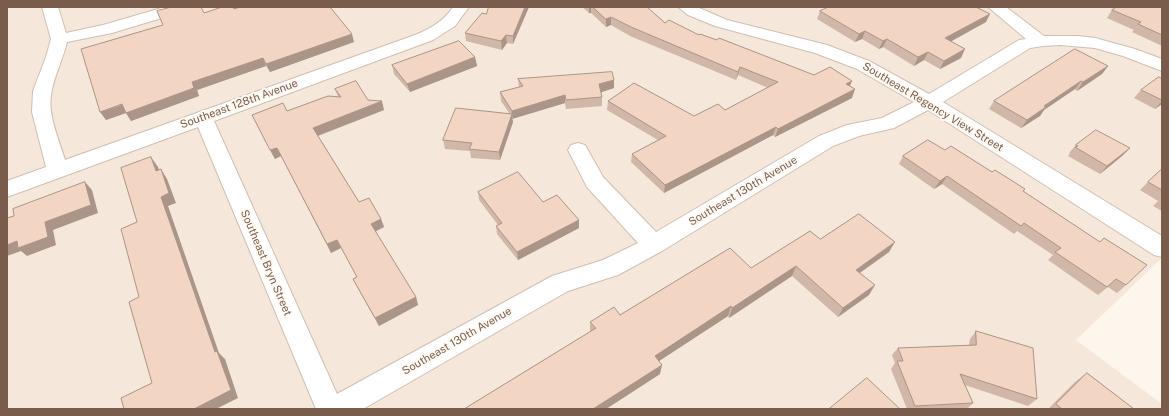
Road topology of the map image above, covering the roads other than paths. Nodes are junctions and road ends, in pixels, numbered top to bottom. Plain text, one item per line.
1 (50, 7) edge
2 (182, 7) edge
3 (461, 7) edge
4 (686, 7) edge
5 (996, 7) edge
6 (59, 39) junction
7 (1040, 41) junction
8 (1162, 66) edge
9 (929, 102) junction
10 (203, 117) junction
11 (578, 150) dead end
12 (57, 170) junction
13 (7, 189) edge
14 (654, 245) junction
15 (1162, 248) edge
16 (330, 409) edge
17 (337, 409) edge

1 - 6 street
2 - 6 street
3 - 10 street, Southeast 128th Avenue
4 - 9 street, Southeast Regency View Street
5 - 7 street
6 - 12 street
7 - 8 street, Southeast 130th Avenue
7 - 9 street, Southeast 130th Avenue
9 - 14 street, Southeast 130th Avenue
9 - 15 street, Southeast Regency View Street
10 - 12 street, Southeast 128th Avenue
10 - 16 street, Southeast Bryn Street
11 - 14 street
12 - 13 street, Southeast 128th Avenue
14 - 17 street, Southeast 130th Avenue

